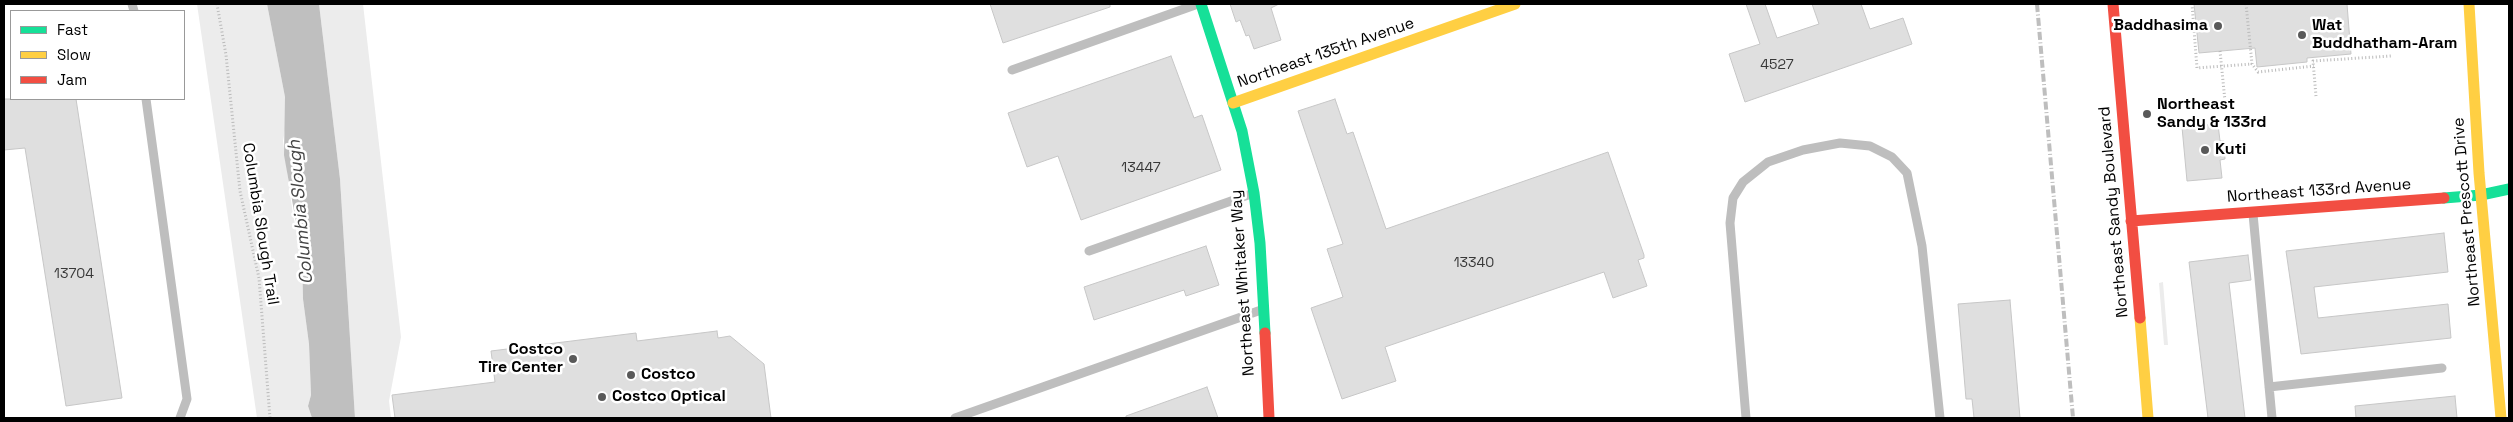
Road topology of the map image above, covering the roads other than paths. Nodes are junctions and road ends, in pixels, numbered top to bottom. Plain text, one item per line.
1 (1199, 4) edge
2 (1515, 4) edge
3 (2113, 4) edge
4 (2469, 4) edge
5 (1012, 70) dead end
6 (146, 100) edge
7 (1233, 103) junction
8 (2509, 189) edge
9 (1254, 193) junction
10 (2481, 195) junction
11 (2253, 212) junction
12 (2131, 221) junction
13 (1088, 251) dead end
14 (1264, 309) junction
15 (2442, 368) dead end
16 (2269, 387) junction
17 (180, 418) edge
18 (954, 418) edge
19 (1269, 418) edge
20 (1746, 418) edge
21 (1940, 418) edge
22 (2148, 418) edge
23 (2272, 418) edge
24 (2501, 418) edge

1 - 5 lane
1 - 7 street, Northeast Whitaker Way
2 - 7 street, Northeast 135th Avenue
3 - 12 street, Northeast Sandy Boulevard
4 - 10 street, Northeast Prescott Drive
6 - 17 lane
7 - 9 street, Northeast Whitaker Way
8 - 10 street, Northeast 133rd Avenue
9 - 13 lane
9 - 14 street, Northeast Whitaker Way
10 - 11 street, Northeast 133rd Avenue
10 - 24 street, Northeast Prescott Drive
11 - 12 street, Northeast 133rd Avenue
11 - 16 lane
12 - 22 street, Northeast Sandy Boulevard
14 - 18 lane
14 - 19 street, Northeast Whitaker Way
15 - 16 lane
16 - 23 lane
20 - 21 lane

